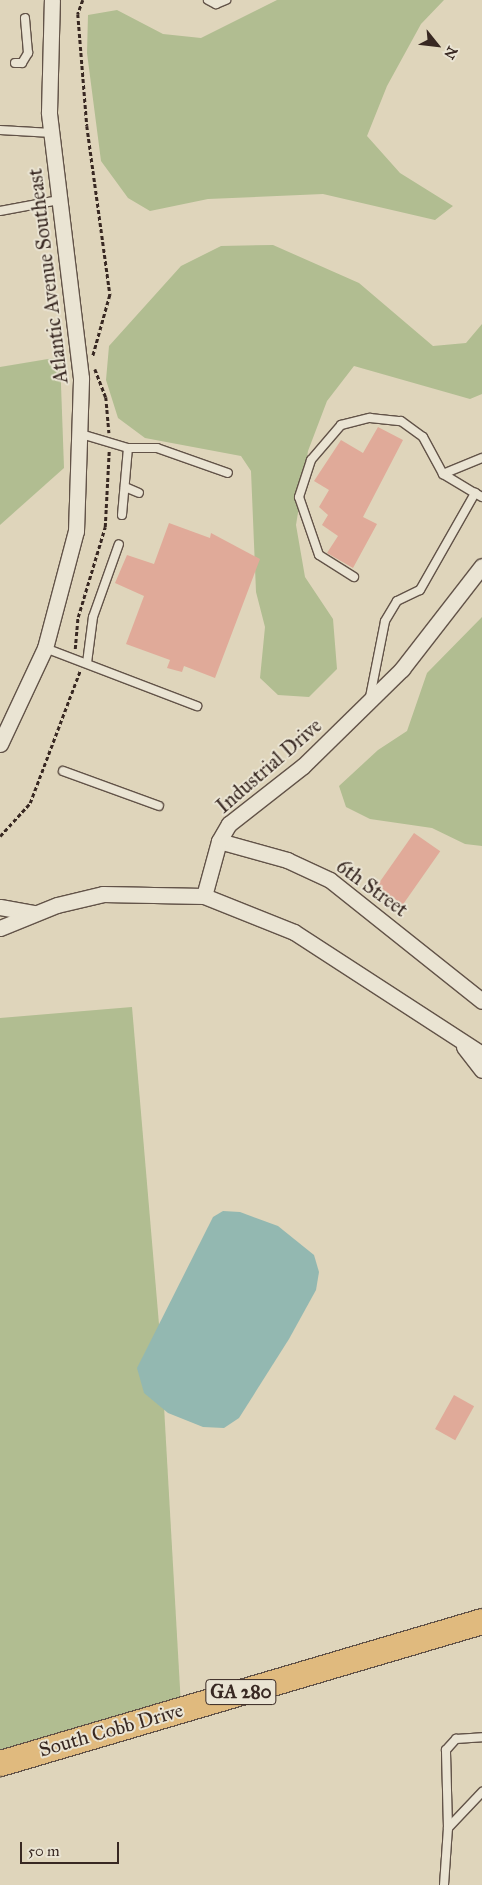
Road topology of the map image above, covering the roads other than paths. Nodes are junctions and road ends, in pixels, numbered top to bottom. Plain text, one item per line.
1 (52, 0) edge
2 (208, 0) edge
3 (226, 0) edge
4 (25, 18) dead end
5 (15, 63) dead end
6 (0, 130) edge
7 (52, 133) junction
8 (59, 200) junction
9 (0, 211) edge
10 (81, 434) junction
11 (128, 448) junction
12 (482, 458) edge
13 (228, 473) dead end
14 (443, 474) junction
15 (126, 486) junction
16 (139, 493) dead end
17 (478, 495) edge
18 (122, 515) dead end
19 (119, 544) dead end
20 (482, 566) edge
21 (354, 577) dead end
22 (45, 648) junction
23 (87, 663) junction
24 (370, 701) junction
25 (197, 706) dead end
26 (0, 744) edge
27 (63, 771) dead end
28 (159, 806) dead end
29 (219, 841) junction
30 (204, 896) junction
31 (0, 907) edge
32 (34, 913) junction
33 (0, 928) edge
34 (482, 1001) edge
35 (455, 1036) junction
36 (482, 1054) edge
37 (482, 1070) edge
38 (482, 1621) edge
39 (482, 1737) edge
40 (0, 1763) edge
41 (482, 1792) edge
42 (448, 1828) junction
43 (444, 1885) edge

1 - 7 street, Atlantic Avenue Southeast
2 - 3 lane
4 - 5 lane
6 - 7 lane
7 - 8 street, Atlantic Avenue Southeast
8 - 9 lane
8 - 10 street, Atlantic Avenue Southeast
10 - 11 lane
10 - 22 street, Atlantic Avenue Southeast
11 - 13 lane
11 - 15 lane
12 - 14 lane
14 - 17 lane
14 - 21 lane
15 - 16 lane
15 - 18 lane
17 - 24 lane
19 - 23 lane
20 - 24 street, Industrial Drive
22 - 23 lane
22 - 26 street, Atlantic Avenue Southeast
23 - 25 lane
24 - 29 street, Industrial Drive
27 - 28 lane
29 - 30 street, Industrial Drive
29 - 34 street, 6th Street
30 - 32 street
30 - 35 street
31 - 32 street
32 - 33 street
35 - 36 street
35 - 37 street
38 - 40 main road, South Cobb Drive / GA 280
39 - 42 lane
41 - 42 lane
42 - 43 lane

